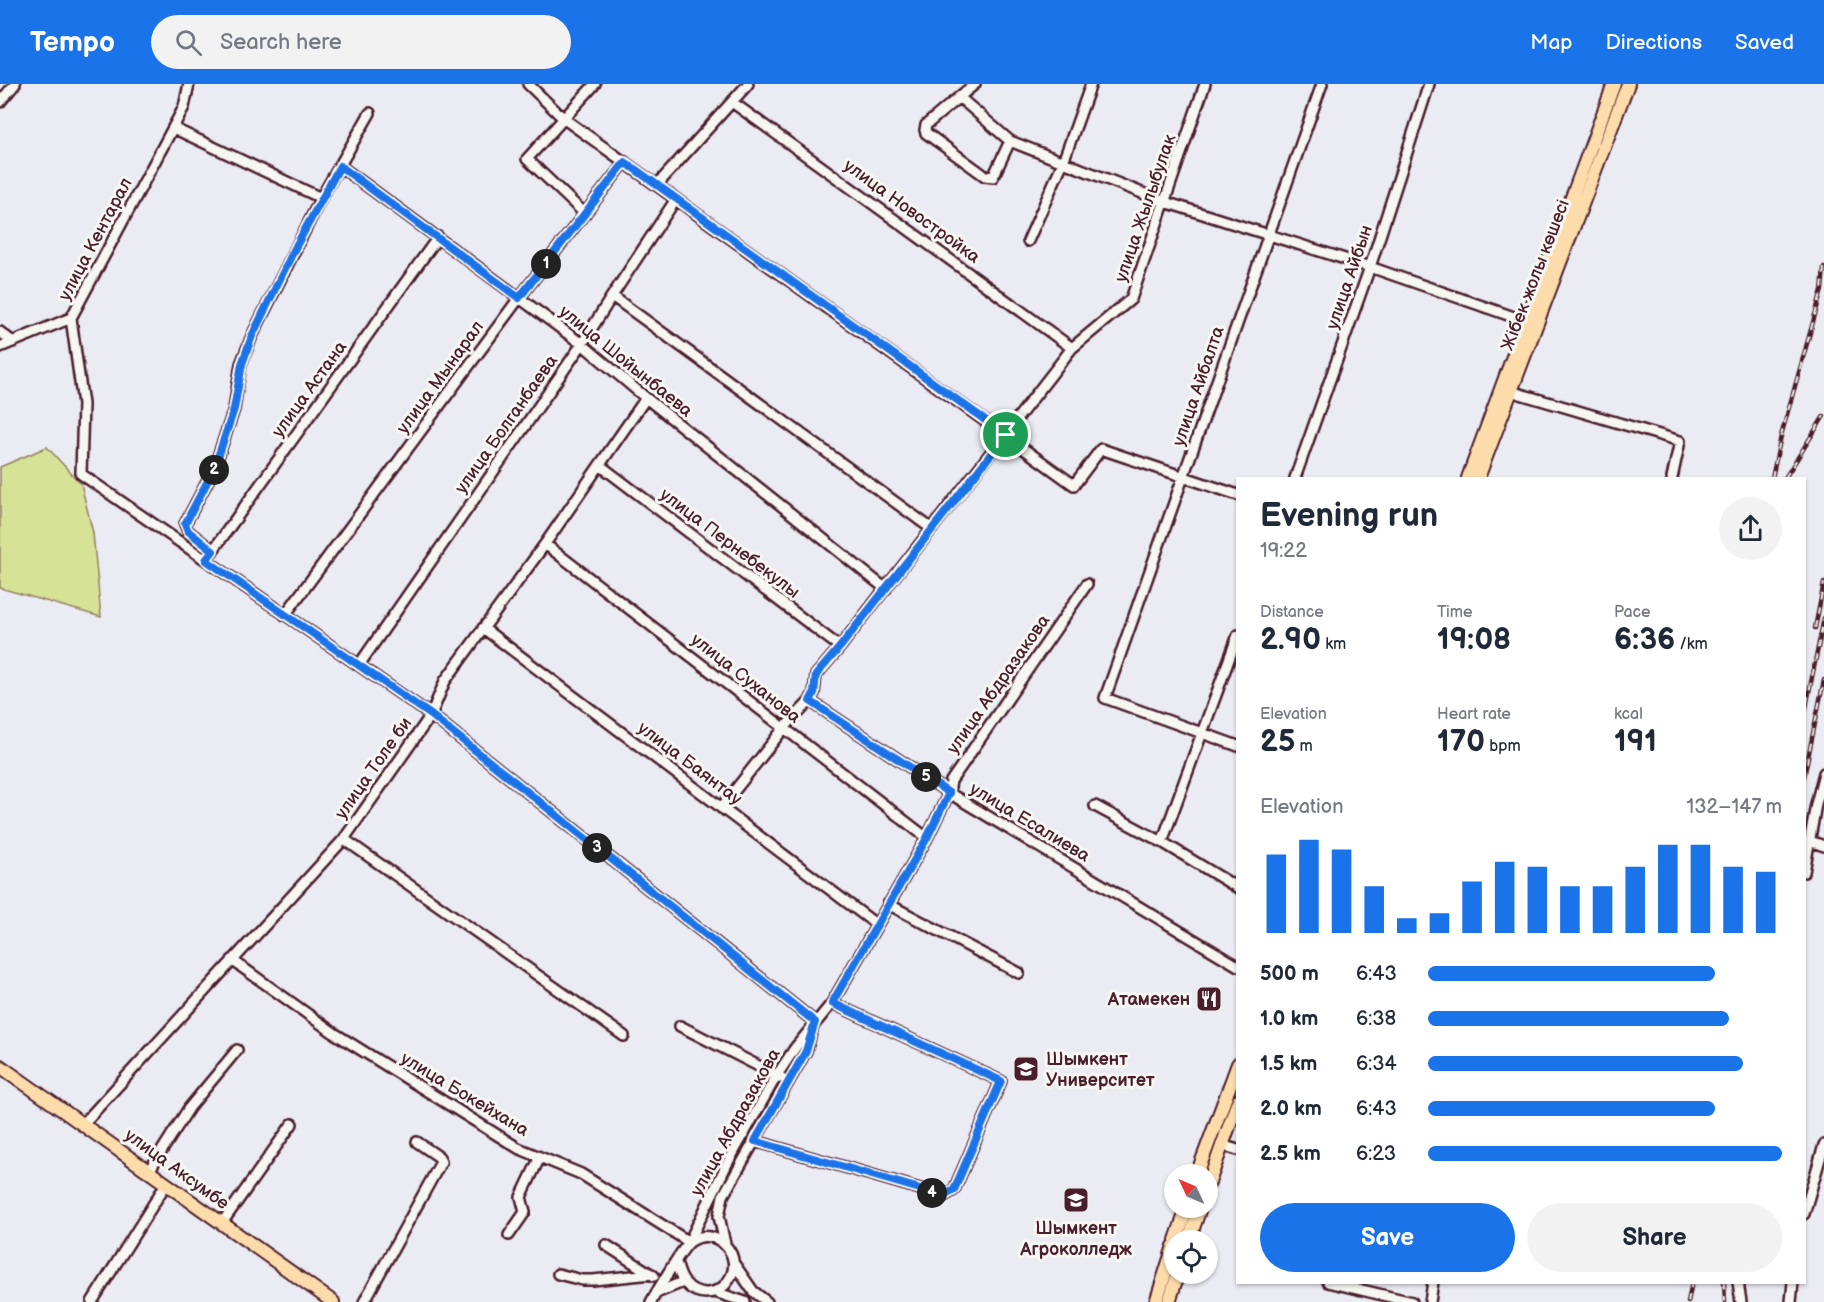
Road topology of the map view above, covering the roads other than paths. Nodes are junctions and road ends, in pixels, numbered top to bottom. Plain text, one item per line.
1 (15, 84) edge
2 (189, 84) edge
3 (528, 84) edge
4 (595, 84) edge
5 (748, 84) edge
6 (975, 84) edge
7 (1090, 84) edge
8 (1205, 84) edge
9 (1322, 84) edge
10 (1429, 84) edge
11 (1614, 84) edge
12 (1628, 84) edge
13 (959, 97) junction
14 (0, 102) edge
15 (732, 102) junction
16 (370, 113) dead end
17 (563, 118) junction
18 (173, 128) junction
19 (1010, 141) junction
20 (625, 162) junction
21 (1063, 162) junction
22 (340, 166) junction
23 (657, 185) junction
24 (321, 198) junction
25 (676, 199) junction
26 (1166, 202) junction
27 (585, 214) junction
28 (1269, 235) junction
29 (438, 237) junction
30 (1029, 241) dead end
31 (1370, 267) junction
32 (612, 296) junction
33 (519, 298) junction
34 (71, 318) junction
35 (1531, 323) junction
36 (0, 332) edge
37 (13, 342) junction
38 (582, 345) junction
39 (0, 347) edge
40 (1072, 348) junction
41 (1510, 391) junction
42 (646, 398) junction
43 (1006, 435) junction
44 (601, 466) junction
45 (1184, 477) junction
46 (1295, 477) edge
47 (1468, 477) edge
48 (1478, 477) edge
49 (1672, 477) edge
50 (1236, 494) edge
51 (932, 529) junction
52 (545, 544) junction
53 (213, 551) junction
54 (206, 560) junction
55 (1087, 584) dead end
56 (886, 589) junction
57 (285, 615) junction
58 (483, 628) junction
59 (1236, 640) edge
60 (840, 647) junction
61 (359, 665) junction
62 (810, 701) junction
63 (431, 715) junction
64 (784, 728) junction
65 (1201, 734) junction
66 (1236, 745) edge
67 (1824, 773) edge
68 (949, 793) junction
69 (1095, 806) dead end
70 (721, 808) junction
71 (927, 838) junction
72 (344, 839) junction
73 (1810, 841) junction
74 (1162, 842) junction
75 (1824, 846) edge
76 (1806, 862) edge
77 (1236, 887) edge
78 (888, 904) junction
79 (877, 925) junction
80 (232, 960) junction
81 (1236, 965) edge
82 (1019, 973) dead end
83 (832, 1003) junction
84 (815, 1022) junction
85 (680, 1026) dead end
86 (624, 1036) dead end
87 (237, 1050) dead end
88 (0, 1066) edge
89 (1236, 1069) edge
90 (777, 1076) junction
91 (789, 1082) junction
92 (1236, 1106) edge
93 (83, 1124) junction
94 (291, 1124) dead end
95 (755, 1141) junction
96 (417, 1142) dead end
97 (1221, 1145) junction
98 (1824, 1145) edge
99 (1236, 1149) edge
100 (540, 1157) junction
101 (1201, 1164) edge
102 (1215, 1164) edge
103 (149, 1171) junction
104 (166, 1184) junction
105 (1806, 1207) edge
106 (222, 1223) junction
107 (509, 1235) dead end
108 (689, 1242) junction
109 (725, 1244) junction
110 (606, 1245) dead end
111 (675, 1262) junction
112 (735, 1265) junction
113 (558, 1274) dead end
114 (652, 1275) junction
115 (1164, 1277) edge
116 (663, 1282) junction
117 (683, 1282) junction
118 (1175, 1284) edge
119 (1336, 1284) edge
120 (1433, 1284) edge
121 (1738, 1284) edge
122 (1793, 1284) edge
123 (715, 1292) junction
124 (654, 1298) edge
125 (330, 1301) edge
126 (92, 1302) edge
127 (364, 1302) edge
128 (745, 1302) edge
129 (767, 1302) edge
130 (1156, 1302) edge
131 (1169, 1302) edge
132 (1412, 1302) edge
133 (1430, 1302) edge
134 (1740, 1302) edge
135 (1791, 1302) edge

1 - 14 street
2 - 18 street, улица Кентарал
3 - 17 street
4 - 17 street
5 - 15 street
6 - 13 street
7 - 21 street
8 - 26 street, улица Жылыбулак
9 - 28 street, улица Айбалта
10 - 31 street, улица Айбын
11 - 35 main road, Жібек жолы көшесі
12 - 35 main road, Жібек жолы көшесі
13 - 19 street
13 - 19 street
15 - 23 street
15 - 40 street, улица Новостройка
16 - 22 street
17 - 20 street
17 - 27 street
18 - 24 street
18 - 34 street, улица Кентарал
19 - 21 street
20 - 23 street
20 - 27 street, улица Мынарал
21 - 26 street
21 - 30 street
22 - 24 street
22 - 29 street, улица Шойынбаева
23 - 25 street
24 - 53 street
25 - 32 street, улица Болганбаева
25 - 43 street
26 - 28 street
26 - 40 street, улица Жылыбулак
27 - 33 street, улица Мынарал
28 - 31 street
28 - 45 street, улица Айбалта
29 - 33 street, улица Шойынбаева
29 - 53 street, улица Астана
31 - 35 street
31 - 46 street, улица Айбын
32 - 38 street, улица Болганбаева
32 - 51 street
33 - 38 street, улица Шойынбаева
33 - 57 street, улица Мынарал
34 - 37 street
34 - 54 street, улица Кентарал
35 - 41 main road, Жібек жолы көшесі
35 - 47 main road, Жібек жолы көшесі
36 - 37 street
37 - 39 street
38 - 42 street, улица Шойынбаева
38 - 61 street, улица Болганбаева
40 - 43 street, улица Жылыбулак
41 - 48 main road, Жібек жолы көшесі
41 - 49 street
42 - 44 street, улица Толе би
42 - 56 street, улица Шойынбаева
43 - 45 street
43 - 51 street, улица Жылыбулак
44 - 52 street, улица Толе би
44 - 60 street, улица Пернебекулы
45 - 50 street
45 - 65 street, улица Айбалта
51 - 56 street, улица Жылыбулак
52 - 58 street, улица Толе би
52 - 64 street, улица Суханова
53 - 54 street, улица Астана
54 - 57 street, улица Кентарал
55 - 68 street, улица Абдразакова
56 - 60 street, улица Жылыбулак
57 - 61 street, улица Кентарал
58 - 63 street, улица Толе би
58 - 70 street, улица Баянтау
59 - 65 street
60 - 62 street, улица Жылыбулак
61 - 63 street, улица Кентарал
62 - 64 street, улица Жылыбулак
62 - 68 street, улица Есалиева
63 - 72 street, улица Толе би
63 - 84 street, улица Кентарал
64 - 70 street, улица Жылыбулак
64 - 71 street, улица Суханова
65 - 66 street
65 - 74 street
67 - 73 street
68 - 71 street, улица Абдразакова
68 - 81 street, улица Есалиева
69 - 74 street
70 - 79 street, улица Баянтау
71 - 78 street, улица Абдразакова
72 - 80 street, улица Толе би
72 - 86 street
73 - 75 street
73 - 76 street
74 - 77 street
78 - 79 street, улица Абдразакова
78 - 82 street
79 - 83 street, улица Абдразакова
80 - 93 street, улица Толе би
80 - 100 street, улица Бокейхана
83 - 84 street, улица Абдразакова
83 - 95 street
84 - 90 street, улица Абдразакова
84 - 91 street, улица Абдразакова
85 - 90 street
87 - 103 street
88 - 93 main road, улица Аксумбе
89 - 101 main road
90 - 91 street
90 - 108 street, улица Абдразакова
91 - 95 street, улица Абдразакова
92 - 97 main road
93 - 103 main road, улица Аксумбе
94 - 106 street
95 - 109 street, улица Абдразакова
96 - 127 street
97 - 99 street
97 - 102 main road
98 - 105 street
100 - 107 street
100 - 108 street, улица Бокейхана
103 - 104 main road, улица Аксумбе
104 - 106 main road, улица Аксумбе
104 - 126 street
106 - 125 main road, улица Аксумбе
108 - 109 street
108 - 111 street
109 - 112 street
110 - 114 street
111 - 116 street
111 - 117 street
112 - 123 street
112 - 129 street
113 - 114 street
114 - 116 street
115 - 130 main road
116 - 124 street
117 - 123 street
117 - 124 street
118 - 131 main road
119 - 132 street
120 - 133 street
121 - 134 street
122 - 135 street
123 - 128 street

